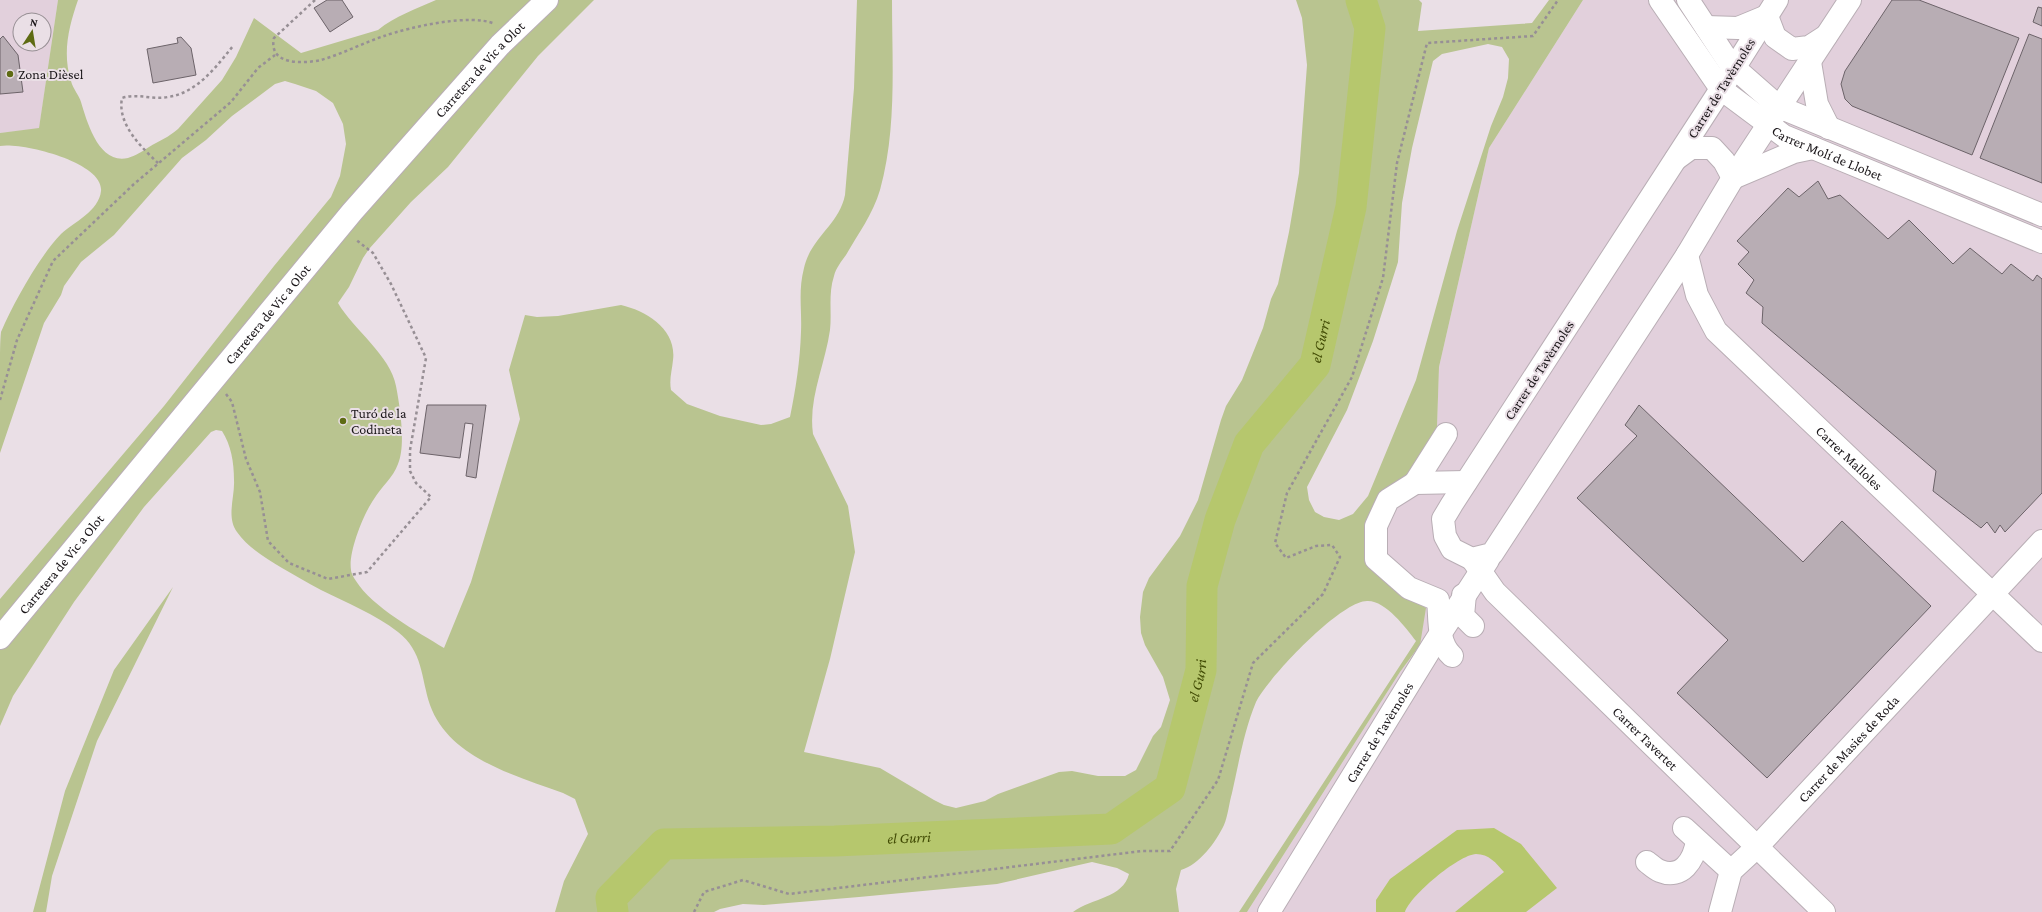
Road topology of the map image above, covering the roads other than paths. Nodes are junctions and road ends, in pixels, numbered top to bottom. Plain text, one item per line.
1 (546, 0) edge
2 (1660, 0) edge
3 (1688, 0) edge
4 (1850, 0) edge
5 (1772, 8) edge
6 (1706, 27) junction
7 (1828, 34) junction
8 (1810, 62) junction
9 (1734, 68) junction
10 (1721, 89) junction
11 (1774, 116) junction
12 (1829, 128) junction
13 (1813, 148) junction
14 (1675, 160) junction
15 (1733, 178) junction
16 (2042, 215) edge
17 (2042, 242) edge
18 (1687, 255) junction
19 (1446, 434) dead end
20 (1466, 482) junction
21 (1414, 483) junction
22 (2042, 541) edge
23 (1482, 561) junction
24 (1464, 594) junction
25 (1992, 594) junction
26 (1438, 600) junction
27 (1473, 626) dead end
28 (1441, 632) junction
29 (0, 638) edge
30 (2042, 640) edge
31 (1452, 656) dead end
32 (1757, 847) junction
33 (1647, 862) dead end
34 (1731, 870) junction
35 (1269, 912) edge
36 (1720, 912) edge
37 (1824, 912) edge

1 - 29 street, Carretera de Vic a Olot
2 - 10 street, Carrer Molí de Llobet
3 - 6 street, Carrer Molí de Llobet
4 - 7 street, Carrer de Tavèrnoles
5 - 6 street, Carrer de Tavèrnoles
5 - 7 street, Carrer de Tavèrnoles
5 - 9 street, Carrer de Tavèrnoles
6 - 9 street, Carrer Molí de Llobet
7 - 8 street, Carrer de Tavèrnoles
8 - 11 street, Carrer de Tavèrnoles
8 - 12 street
9 - 10 street, Carrer de Tavèrnoles
9 - 11 street, Carrer Molí de Llobet
10 - 11 street, Carrer Molí de Llobet
10 - 14 street, Carrer de Tavèrnoles
11 - 12 street, Carrer Molí de Llobet
11 - 13 street, Carrer Molí de Llobet
11 - 15 street, Carrer de Tavèrnoles
12 - 16 street, Carrer Molí de Llobet
13 - 15 street
13 - 17 street, Carrer Molí de Llobet
14 - 15 street, Carrer de Tavèrnoles
14 - 20 street, Carrer de Tavèrnoles
15 - 18 street, Carrer de Tavèrnoles
18 - 23 street, Carrer de Tavèrnoles
18 - 25 street, Carrer Malloles
19 - 21 street
20 - 21 street
20 - 23 street, Carrer de Tavèrnoles
21 - 26 street
22 - 25 street, Carrer de Masies de Roda
23 - 24 street, Carrer de Tavèrnoles
23 - 32 street, Carrer Tavertet
24 - 26 street
24 - 27 street
24 - 28 street, Carrer de Tavèrnoles
25 - 30 street, Carrer Malloles
25 - 32 street, Carrer de Masies de Roda
26 - 28 street
28 - 31 street
28 - 35 street, Carrer de Tavèrnoles
32 - 34 street, Carrer de Masies de Roda
32 - 37 street, Carrer Tavertet
33 - 34 street
34 - 36 street

